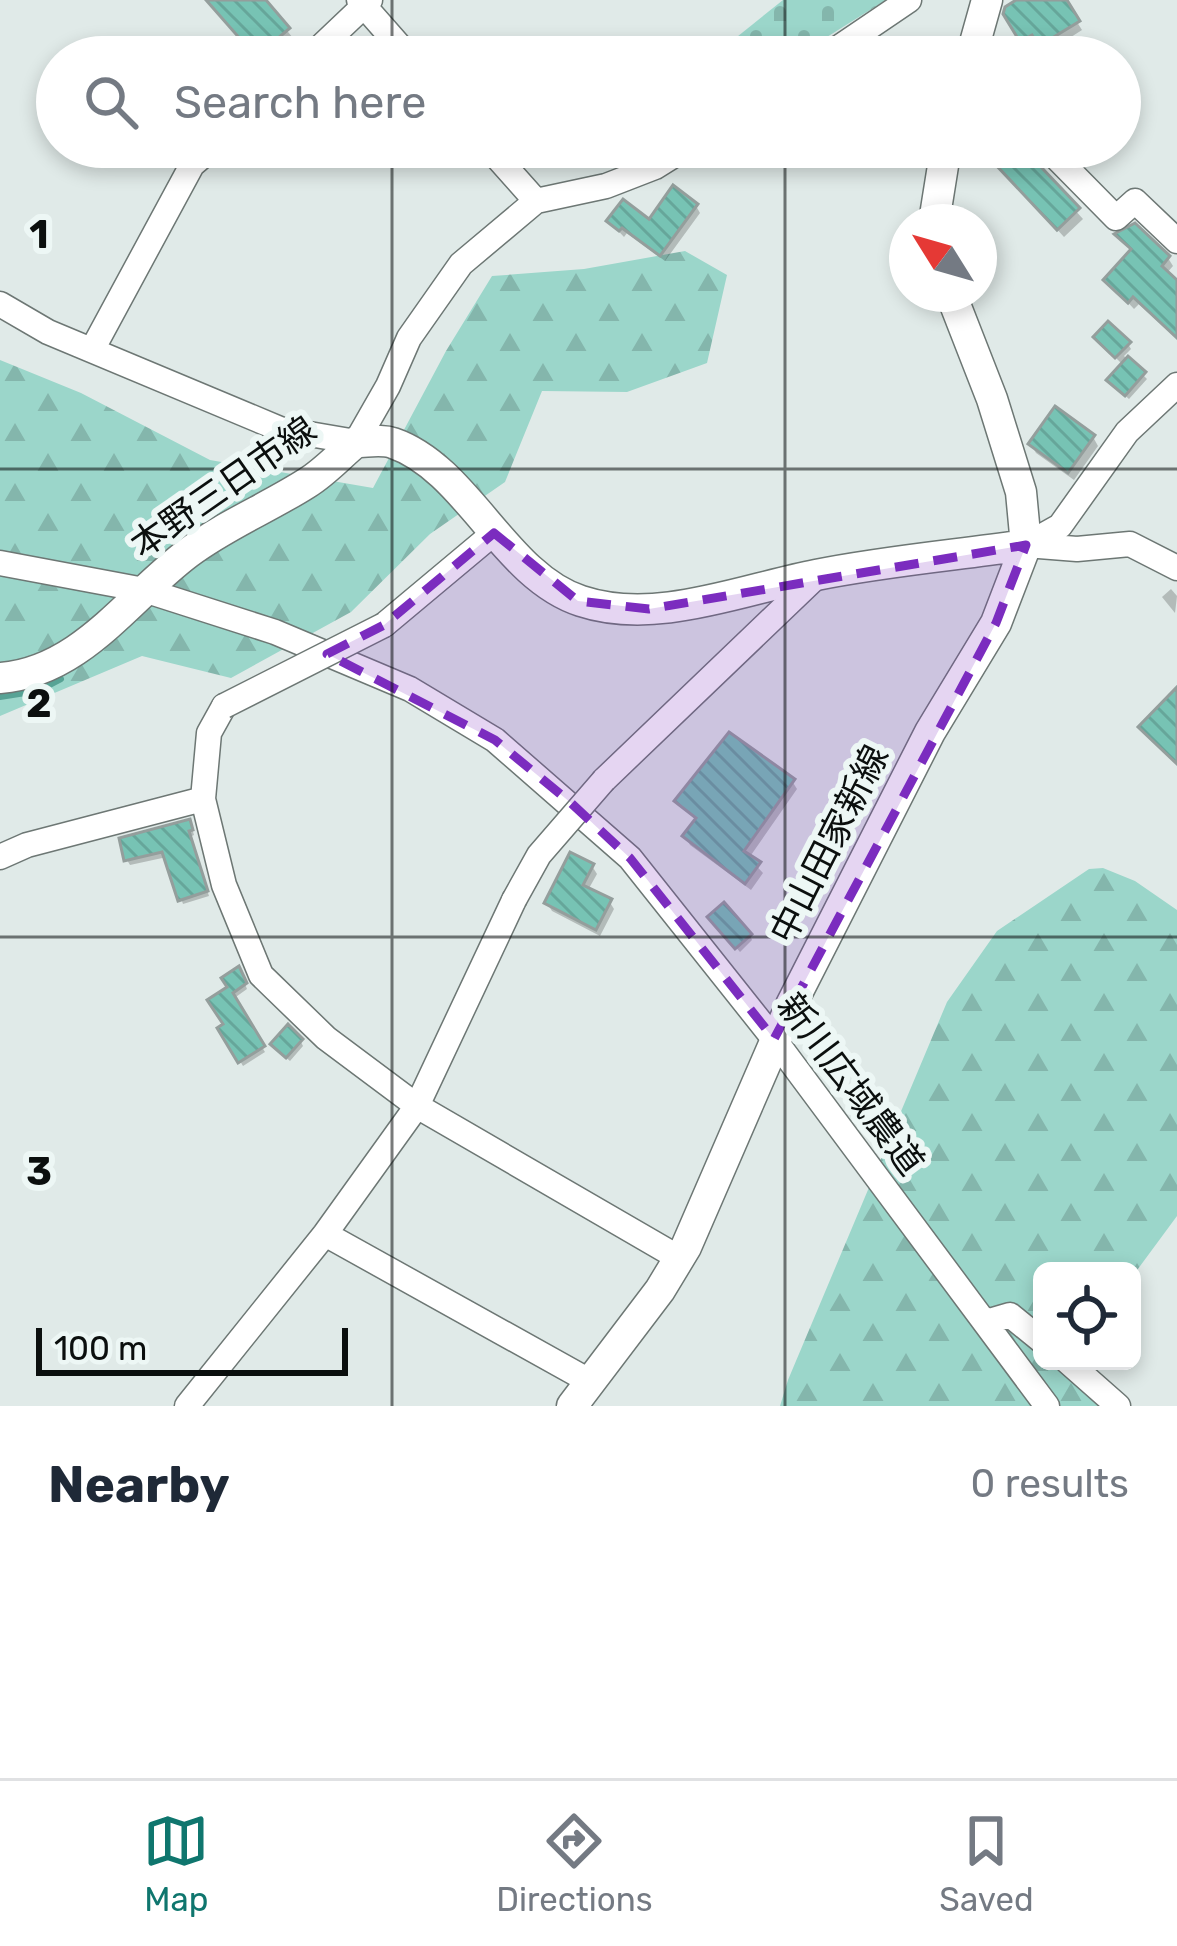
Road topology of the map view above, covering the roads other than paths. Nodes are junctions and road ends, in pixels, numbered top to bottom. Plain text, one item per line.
1 (909, 0) edge
2 (987, 0) edge
3 (364, 2) edge
4 (331, 36) edge
5 (392, 36) edge
6 (856, 36) edge
7 (977, 36) edge
8 (190, 168) edge
9 (507, 168) edge
10 (653, 168) edge
11 (943, 168) edge
12 (1067, 168) edge
13 (536, 201) junction
14 (937, 204) edge
15 (1177, 242) edge
16 (0, 304) edge
17 (958, 312) edge
18 (92, 350) junction
19 (1177, 385) edge
20 (356, 442) junction
21 (494, 533) junction
22 (1026, 545) junction
23 (0, 563) edge
24 (1177, 568) edge
25 (62, 574) junction
26 (819, 574) junction
27 (0, 582) edge
28 (144, 590) junction
29 (0, 678) edge
30 (203, 799) junction
31 (0, 857) edge
32 (774, 1039) junction
33 (417, 1106) junction
34 (325, 1234) junction
35 (679, 1258) junction
36 (986, 1322) junction
37 (1033, 1334) edge
38 (1076, 1370) edge
39 (582, 1394) edge
40 (188, 1406) edge
41 (1046, 1406) edge
42 (1118, 1406) edge

1 - 6 street
2 - 7 main road
3 - 4 street
3 - 5 street
8 - 18 street
9 - 13 street
10 - 13 street
11 - 14 main road
12 - 15 street
13 - 20 street
16 - 18 street
17 - 22 main road, 中山田家新線
18 - 20 street
19 - 22 street
20 - 21 main road, 本野三日市線
20 - 28 main road, 本野三日市線
21 - 26 main road, 本野三日市線
21 - 30 street, bridge
22 - 24 street
22 - 26 main road, 本野三日市線
22 - 32 main road, 中山田家新線
23 - 25 street, 新川広域農道
25 - 27 street
25 - 28 street, 新川広域農道
26 - 33 street, bridge
28 - 29 main road, 本野三日市線
28 - 32 street, 新川広域農道
30 - 31 street
30 - 33 street
32 - 35 main road, 中山田家新線
32 - 36 street, 新川広域農道
33 - 34 street
33 - 35 street
34 - 39 street
34 - 40 street
35 - 39 main road, 中山田家新線
36 - 37 street
36 - 41 street, 新川広域農道
38 - 42 street

